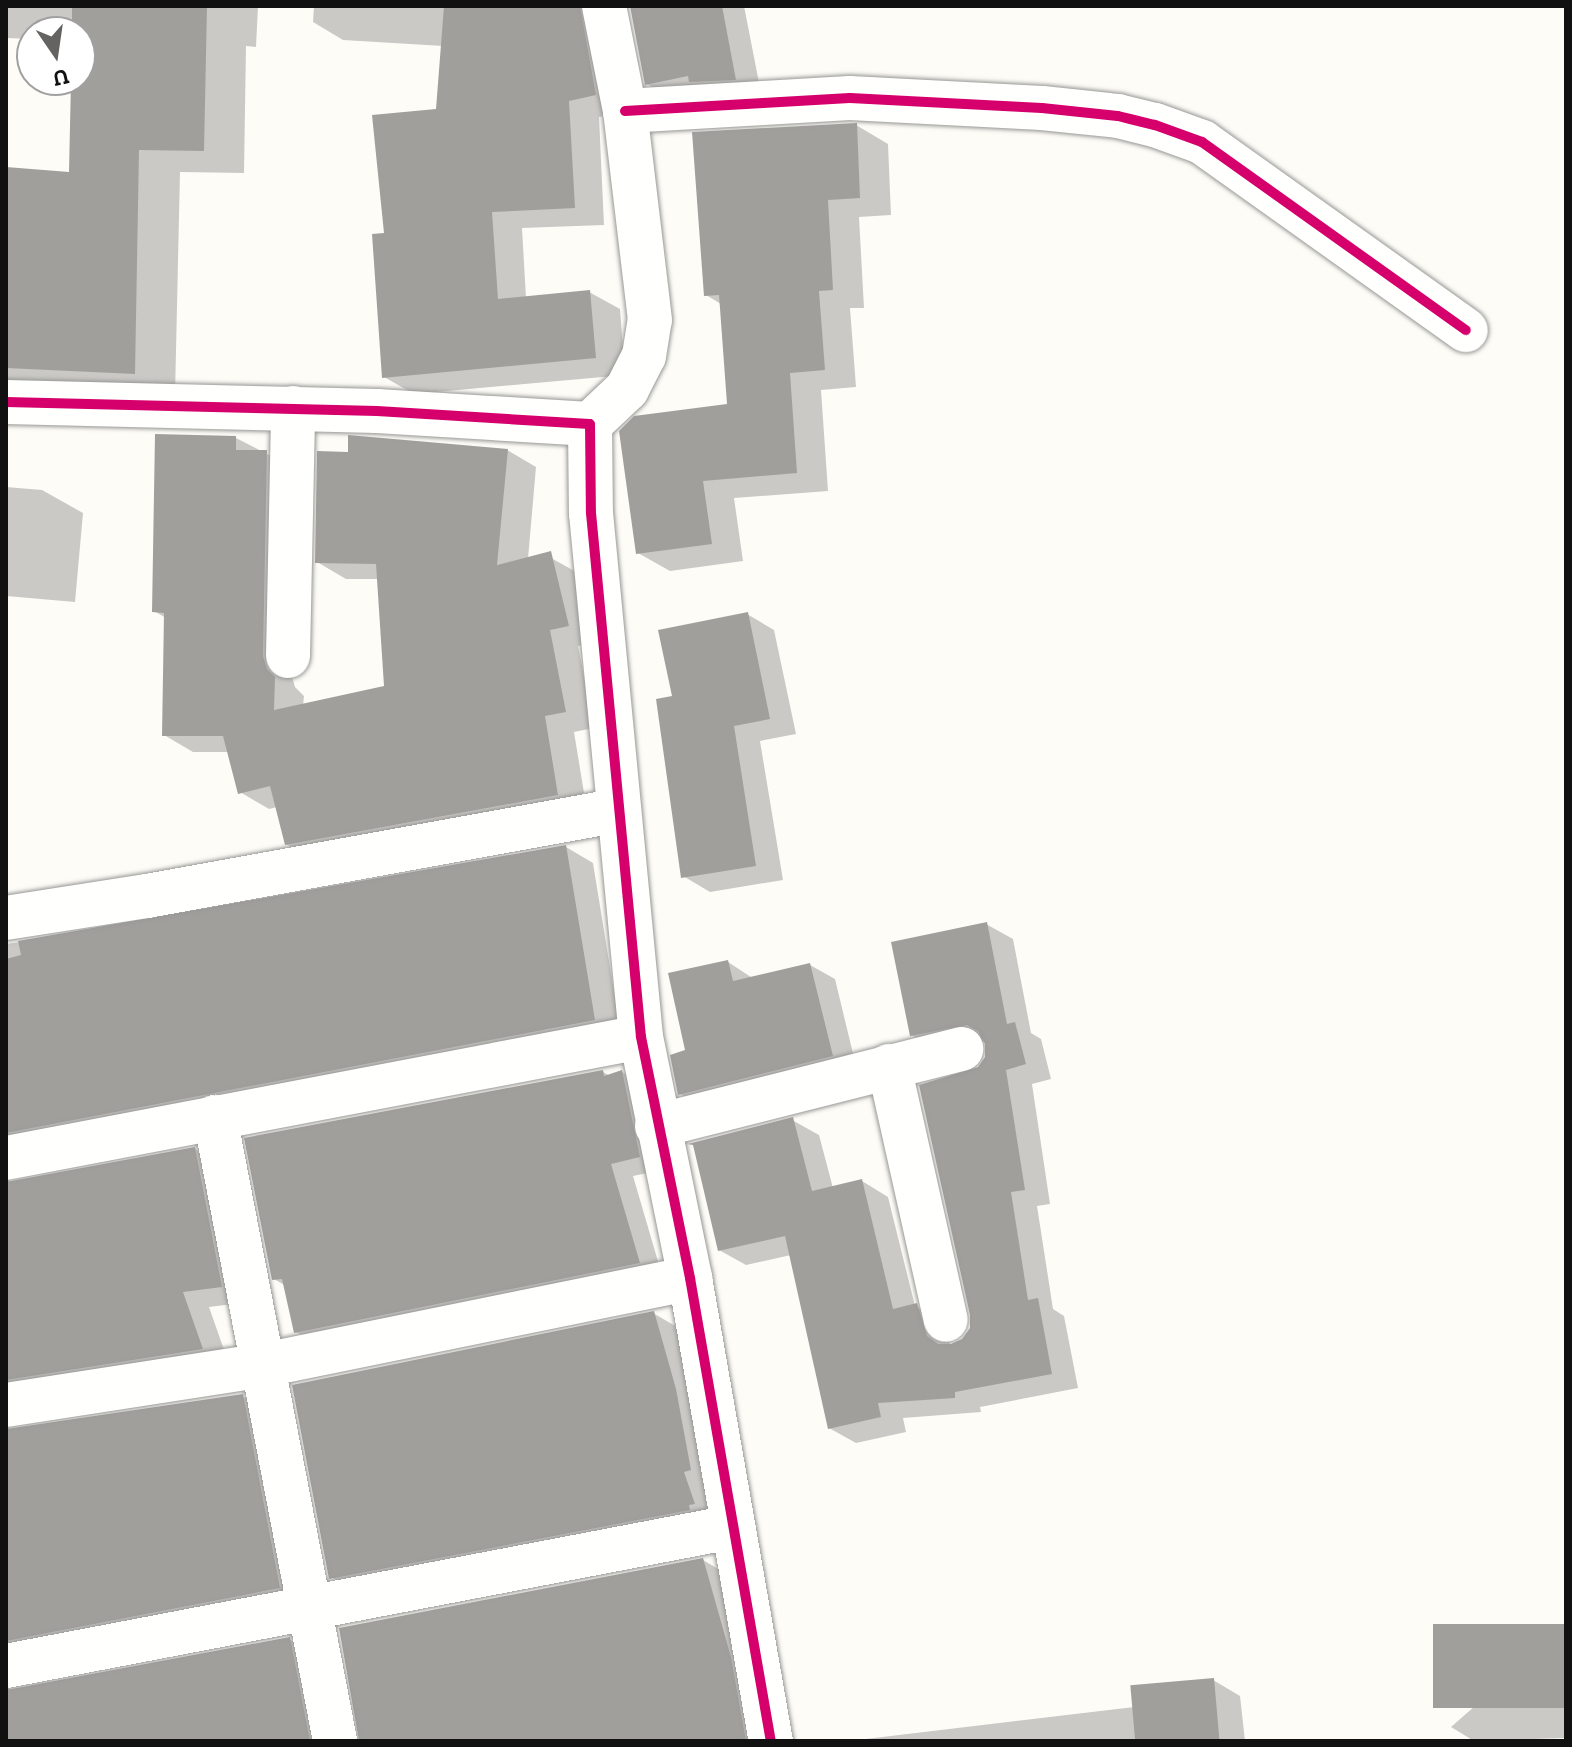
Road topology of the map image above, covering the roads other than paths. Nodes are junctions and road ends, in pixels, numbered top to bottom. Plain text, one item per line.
1 (604, 6) edge
2 (625, 111) junction
3 (1466, 330) dead end
4 (6, 402) edge
5 (293, 408) junction
6 (590, 424) junction
7 (288, 656) dead end
8 (618, 810) junction
9 (6, 918) edge
10 (641, 1037) junction
11 (961, 1049) dead end
12 (889, 1066) junction
13 (215, 1117) junction
14 (657, 1126) junction
15 (6, 1158) edge
16 (690, 1278) junction
17 (946, 1320) dead end
18 (264, 1365) junction
19 (6, 1405) edge
20 (732, 1527) junction
21 (310, 1607) junction
22 (6, 1666) edge
23 (335, 1741) edge
24 (771, 1741) edge

1 - 2 street
2 - 3 street
2 - 6 street
4 - 5 street
5 - 6 street
5 - 7 street
6 - 8 street
8 - 9 street
8 - 10 street
10 - 13 street
10 - 14 street
11 - 12 street
12 - 14 street
12 - 17 street
13 - 15 street
13 - 18 street
14 - 16 street
16 - 18 street
16 - 20 street
18 - 19 street
18 - 21 street
20 - 21 street
20 - 24 street
21 - 22 street
21 - 23 street

